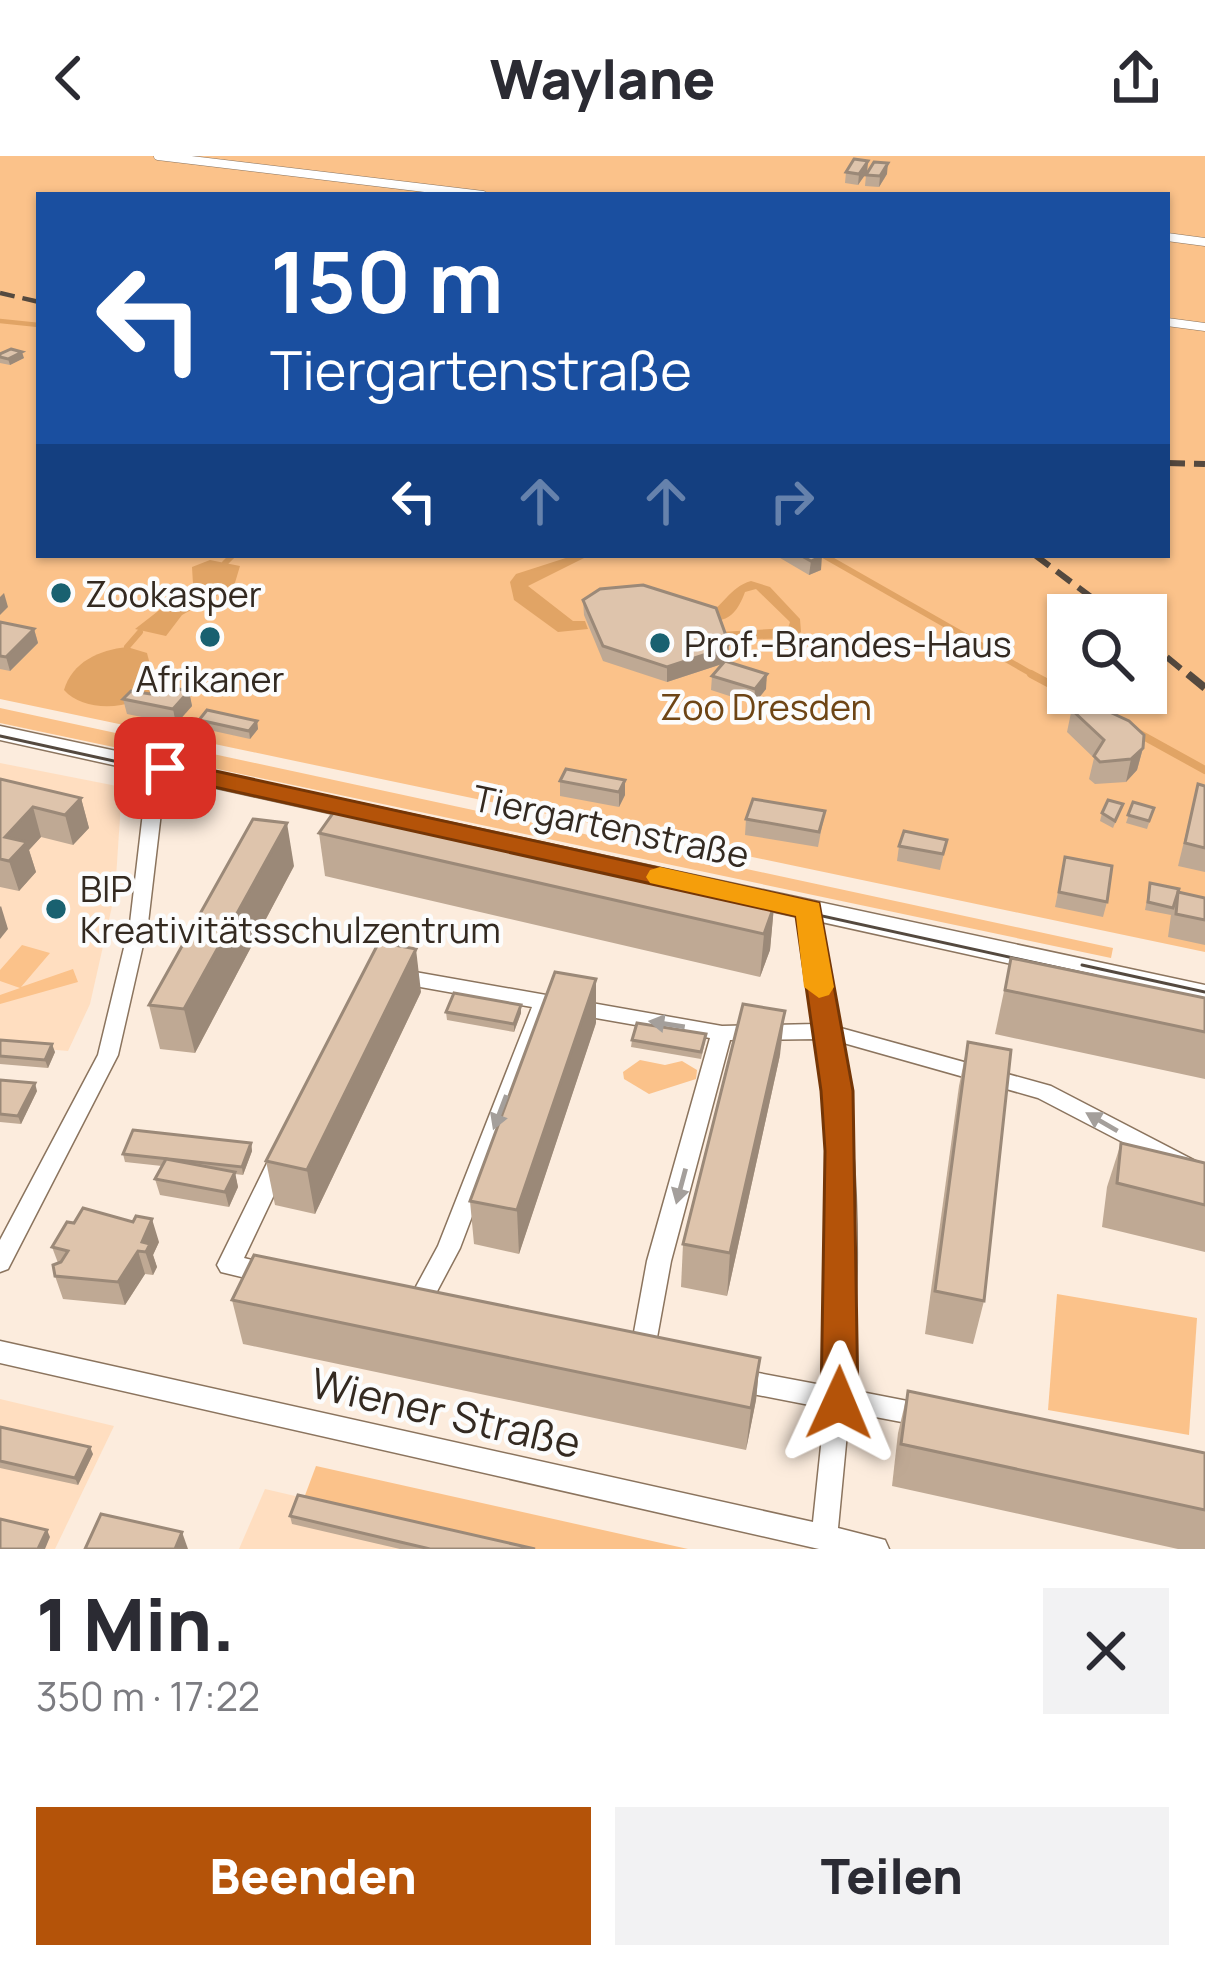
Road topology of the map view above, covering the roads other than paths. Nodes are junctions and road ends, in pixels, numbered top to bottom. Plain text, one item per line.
1 (158, 156) edge
2 (458, 192) edge
3 (1170, 238) edge
4 (1205, 242) edge
5 (1170, 322) edge
6 (1205, 326) edge
7 (0, 733) edge
8 (165, 768) junction
9 (809, 910) junction
10 (383, 974) edge
11 (1205, 996) edge
12 (543, 1003) junction
13 (826, 1031) junction
14 (722, 1033) junction
15 (292, 1132) edge
16 (1205, 1177) edge
17 (0, 1262) edge
18 (300, 1281) edge
19 (416, 1307) edge
20 (609, 1351) edge
21 (0, 1352) edge
22 (719, 1376) edge
23 (839, 1403) junction
24 (945, 1420) edge
25 (824, 1537) junction
26 (876, 1549) edge

1 - 2 street
3 - 4 street
5 - 6 street
7 - 8 main road, Tiergartenstraße
8 - 9 main road, Tiergartenstraße
8 - 17 street
9 - 11 main road, Tiergartenstraße
9 - 13 street
10 - 12 street
14 -> 12 street
12 -> 19 street
13 - 14 street
16 -> 13 street
13 - 23 street
14 -> 20 street
15 - 18 street
21 - 25 street, Wiener Straße
22 - 23 street
23 - 24 street
23 - 25 street
25 - 26 street, Wiener Straße

